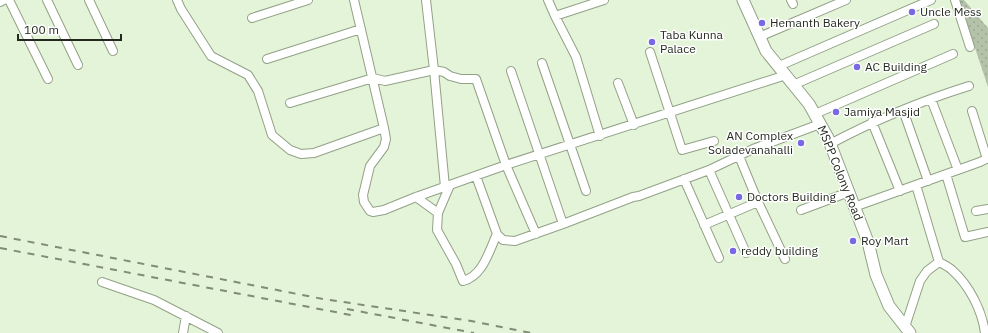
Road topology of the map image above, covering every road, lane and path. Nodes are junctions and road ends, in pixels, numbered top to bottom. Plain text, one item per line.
1 (4, 0) edge
2 (9, 0) edge
3 (47, 0) edge
4 (89, 0) edge
5 (177, 0) edge
6 (308, 0) edge
7 (354, 0) edge
8 (426, 0) edge
9 (548, 0) edge
10 (604, 0) edge
11 (743, 0) edge
12 (846, 0) edge
13 (932, 0) edge
14 (955, 0) edge
15 (0, 2) edge
16 (555, 16) junction
17 (252, 18) dead end
18 (934, 24) dead end
19 (361, 29) junction
20 (759, 37) junction
21 (970, 47) dead end
22 (114, 51) dead end
23 (650, 52) dead end
24 (953, 54) dead end
25 (267, 59) dead end
26 (542, 63) dead end
27 (78, 65) dead end
28 (779, 66) junction
29 (434, 70) junction
30 (511, 70) dead end
31 (786, 75) junction
32 (372, 78) junction
33 (48, 79) dead end
34 (618, 83) dead end
35 (793, 85) junction
36 (969, 86) dead end
37 (931, 99) junction
38 (290, 103) dead end
39 (903, 110) junction
40 (972, 111) dead end
41 (670, 113) junction
42 (817, 119) junction
43 (872, 122) junction
44 (634, 125) junction
45 (384, 128) junction
46 (600, 136) junction
47 (714, 141) dead end
48 (830, 144) junction
49 (570, 146) junction
50 (540, 155) junction
51 (739, 156) junction
52 (988, 159) edge
53 (506, 165) junction
54 (709, 170) junction
55 (958, 170) junction
56 (946, 174) junction
57 (476, 176) junction
58 (684, 180) junction
59 (928, 181) junction
60 (916, 185) junction
61 (448, 186) junction
62 (586, 191) dead end
63 (900, 191) junction
64 (849, 192) junction
65 (416, 197) junction
66 (758, 202) junction
67 (854, 207) junction
68 (988, 209) edge
69 (801, 210) dead end
70 (976, 211) dead end
71 (438, 213) junction
72 (729, 214) junction
73 (563, 224) junction
74 (704, 224) junction
75 (988, 232) edge
76 (497, 234) junction
77 (536, 234) junction
78 (746, 253) dead end
79 (719, 258) dead end
80 (785, 259) dead end
81 (939, 262) junction
82 (102, 282) dead end
83 (186, 316) junction
84 (908, 330) edge
85 (215, 332) edge
86 (182, 333) edge
87 (985, 333) edge

1 - 15 street
2 - 33 street
3 - 27 street
4 - 22 street
5 - 45 street
6 - 17 street
7 - 19 street
8 - 29 street
9 - 16 street
10 - 16 street
11 - 20 street, MSPP Colony Road
12 - 20 street
13 - 28 street
14 - 21 street
16 - 46 street
18 - 35 street
19 - 25 street
19 - 32 street
20 - 28 street, MSPP Colony Road
23 - 41 street
24 - 42 street
26 - 49 street
28 - 31 street, MSPP Colony Road
29 - 32 street
29 - 53 street
29 - 61 street
30 - 50 street
31 - 35 street, MSPP Colony Road
31 - 41 street
32 - 38 street
32 - 45 street
34 - 44 street
35 - 42 street, MSPP Colony Road
36 - 37 street
37 - 39 street
37 - 55 street
39 - 43 street
39 - 59 street
40 - 52 street
41 - 44 street
41 - 47 street
42 - 48 street, MSPP Colony Road
42 - 51 street
43 - 48 street
43 - 63 street
44 - 46 street
45 - 65 street
46 - 49 street
48 - 64 street, MSPP Colony Road
49 - 50 street
49 - 62 street
50 - 53 street
50 - 73 street
51 - 54 street
51 - 66 street
52 - 55 street
53 - 57 street
53 - 77 street
54 - 58 street
54 - 72 street
55 - 56 street
56 - 59 street
56 - 75 street
57 - 61 street
57 - 76 street
58 - 73 street
58 - 74 street
59 - 60 street
60 - 63 street
60 - 81 street
61 - 65 street
61 - 71 street
63 - 67 street
64 - 67 street, MSPP Colony Road
64 - 69 street
65 - 71 street
66 - 72 street
66 - 80 street
67 - 84 street, MSPP Colony Road
68 - 70 street
71 - 76 street
72 - 74 street
72 - 78 street
73 - 77 street
74 - 79 street
76 - 77 street
81 - 84 street
81 - 87 street
82 - 83 street
83 - 85 street
83 - 86 street

